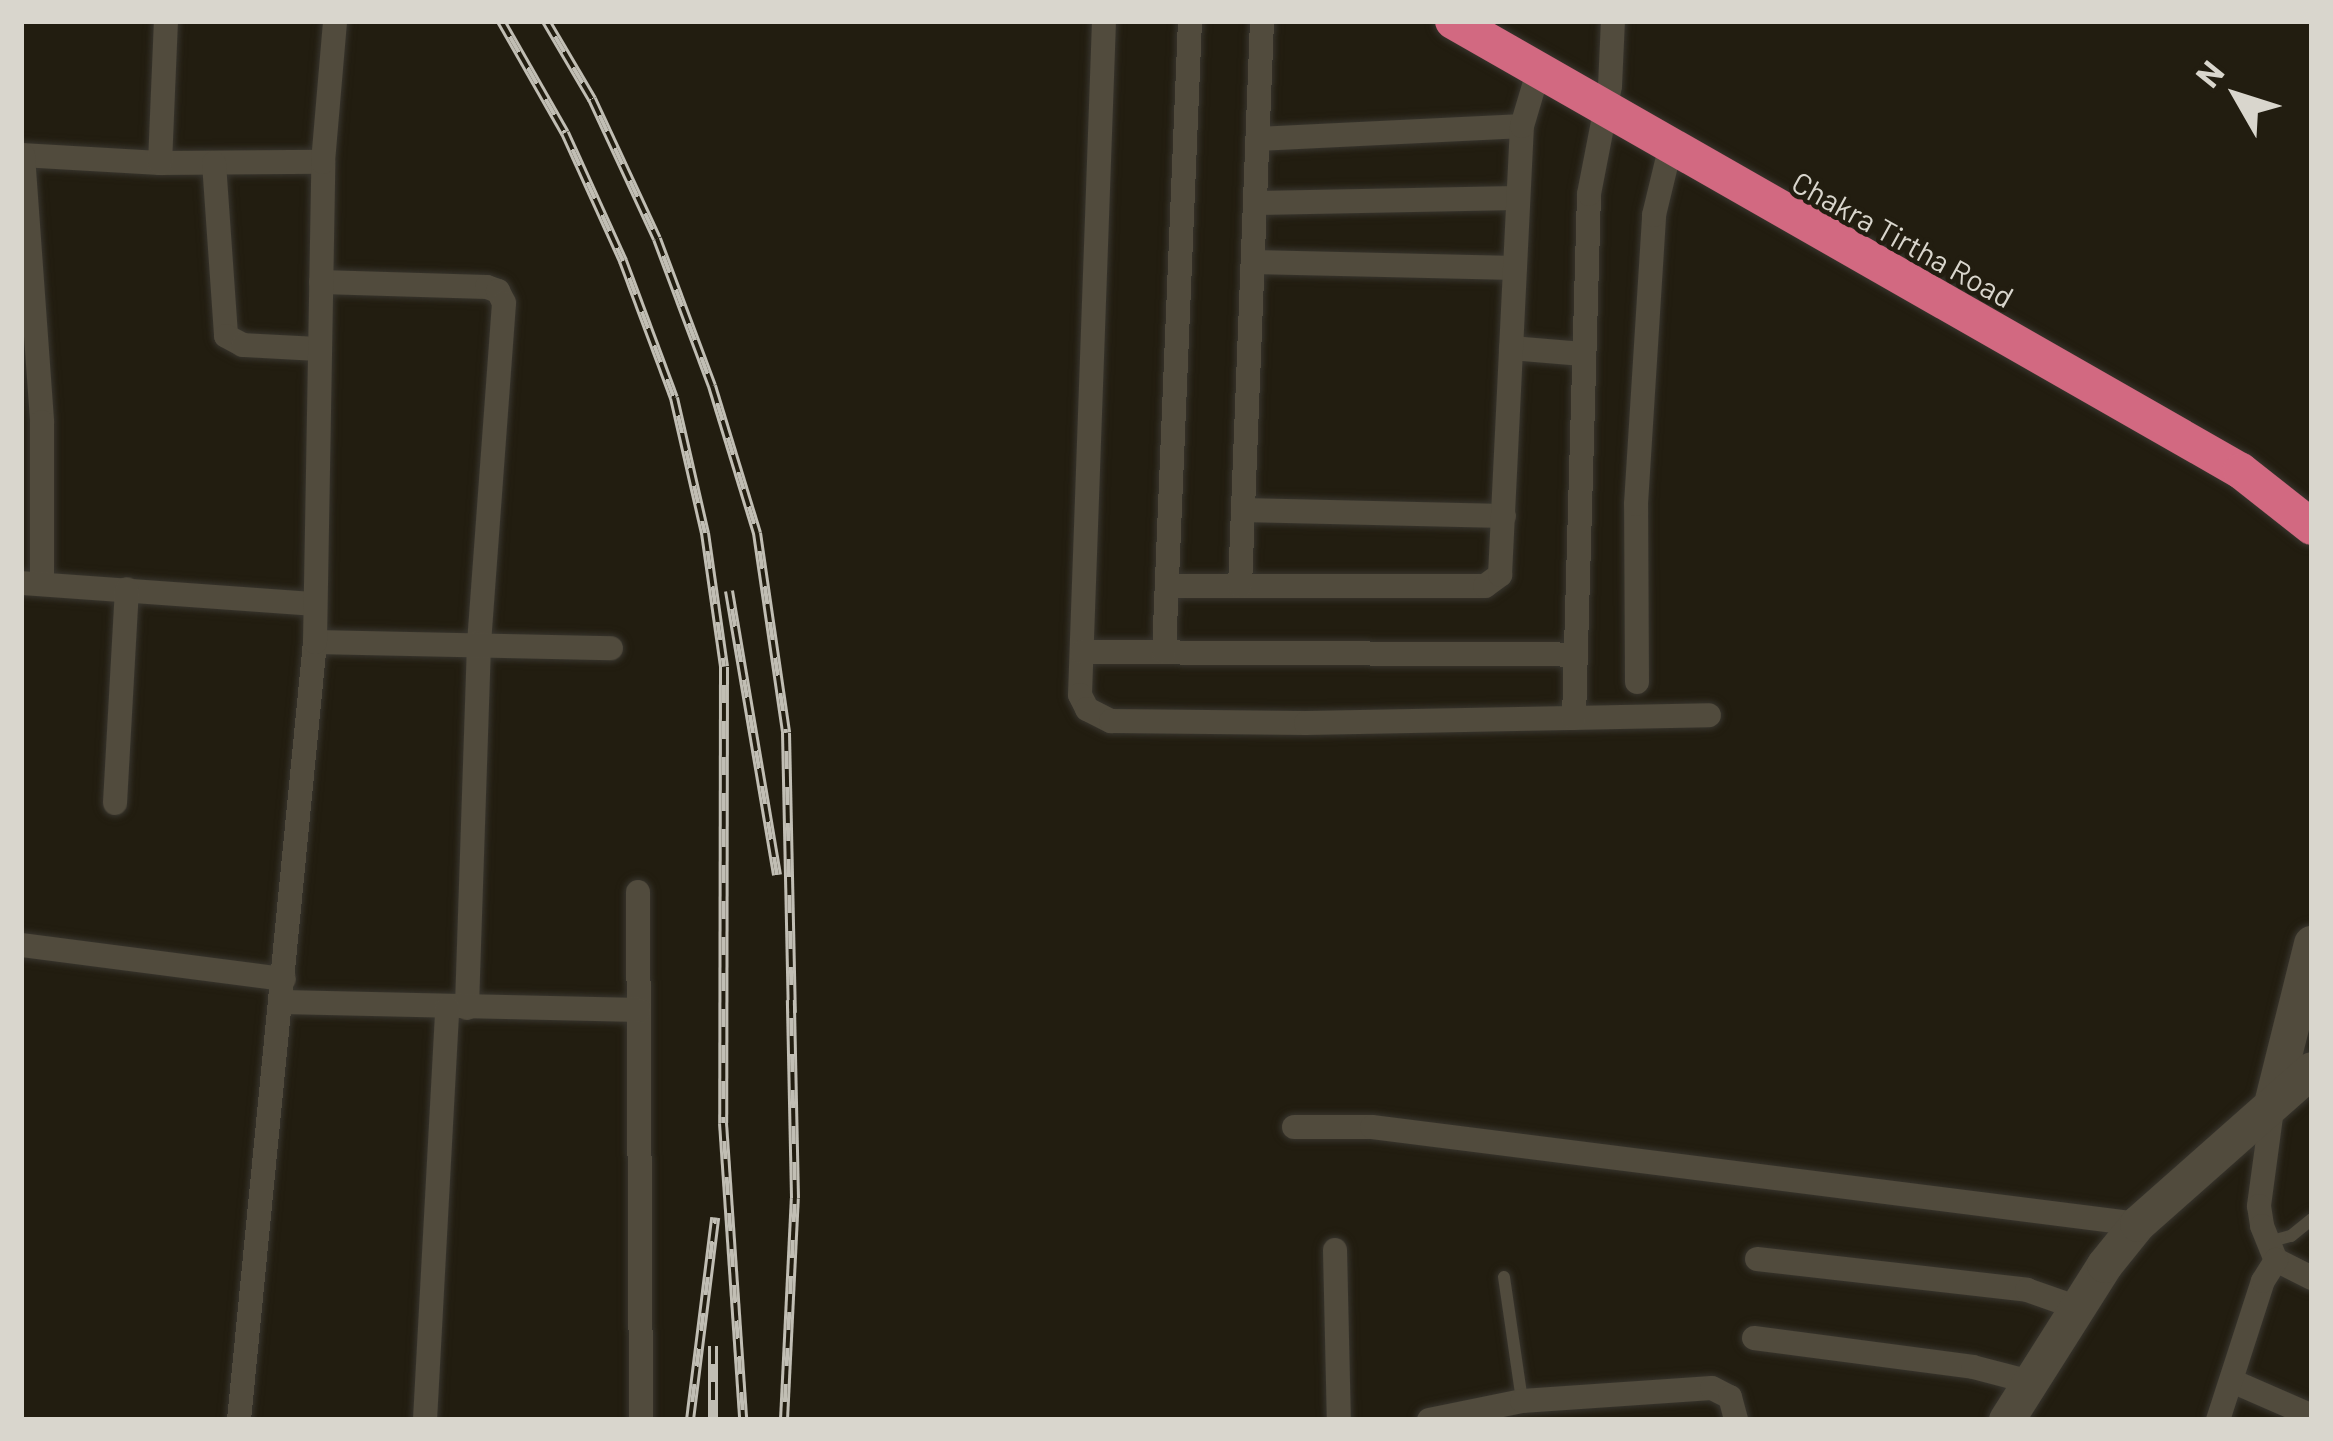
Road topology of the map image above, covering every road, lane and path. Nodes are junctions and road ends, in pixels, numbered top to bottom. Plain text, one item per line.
1 (166, 21) edge
2 (335, 21) edge
3 (1104, 21) edge
4 (1190, 21) edge
5 (1262, 21) edge
6 (1454, 21) edge
7 (1613, 21) edge
8 (1538, 72) junction
9 (1602, 111) junction
10 (1522, 125) junction
11 (1259, 139) junction
12 (1670, 149) junction
13 (22, 155) edge
14 (323, 162) junction
15 (160, 163) junction
16 (214, 163) junction
17 (1518, 198) junction
18 (1257, 202) junction
19 (1254, 262) junction
20 (1515, 268) junction
21 (321, 282) junction
22 (1511, 348) junction
23 (320, 349) junction
24 (1583, 354) junction
25 (1244, 510) junction
26 (1504, 516) junction
27 (2312, 527) edge
28 (32, 584) edge
29 (1167, 586) junction
30 (1240, 586) junction
31 (127, 590) junction
32 (314, 604) junction
33 (314, 642) junction
34 (479, 644) junction
35 (611, 648) dead end
36 (1082, 652) junction
37 (1164, 652) junction
38 (1575, 655) junction
39 (1637, 682) dead end
40 (1709, 715) dead end
41 (1574, 718) junction
42 (115, 803) dead end
43 (638, 892) dead end
44 (2312, 944) edge
45 (21, 945) edge
46 (283, 990) junction
47 (457, 1008) junction
48 (639, 1010) junction
49 (2312, 1070) edge
50 (2273, 1100) junction
51 (1294, 1127) dead end
52 (2312, 1219) edge
53 (2138, 1224) junction
54 (1335, 1250) dead end
55 (2271, 1251) junction
56 (1756, 1259) dead end
57 (1504, 1277) dead end
58 (2312, 1279) edge
59 (2078, 1308) junction
60 (1754, 1338) dead end
61 (2232, 1381) junction
62 (2032, 1382) junction
63 (1522, 1401) junction
64 (2310, 1417) edge
65 (239, 1420) edge
66 (425, 1420) edge
67 (640, 1420) edge
68 (1339, 1420) edge
69 (1429, 1420) edge
70 (1736, 1420) edge
71 (2007, 1420) edge
72 (2218, 1420) edge

1 - 15 street
2 - 14 street
3 - 36 street
4 - 29 street
5 - 11 street
6 - 8 highway, Chakra Tirtha Road
7 - 9 street
8 - 9 highway, Chakra Tirtha Road
8 - 10 street
9 - 12 highway, Chakra Tirtha Road
9 - 24 street
10 - 11 street
10 - 17 street
11 - 18 street
12 - 27 highway, Chakra Tirtha Road
12 - 39 street
13 - 15 street
13 - 28 street
14 - 16 street
14 - 21 street
15 - 16 street
16 - 23 street
17 - 18 street
17 - 20 street
18 - 19 street
19 - 20 street
19 - 25 street
20 - 22 street
21 - 23 street
21 - 34 street
22 - 24 street
22 - 26 street
23 - 32 street
24 - 38 street
25 - 26 street
25 - 30 street
26 - 30 street
28 - 31 street
29 - 30 street
29 - 37 street
31 - 32 street
31 - 42 street
32 - 33 street
33 - 34 street
33 - 46 street
34 - 35 street
34 - 47 street
36 - 37 street
36 - 41 street
37 - 38 street
38 - 41 street
40 - 41 street
43 - 48 street
44 - 50 main road
45 - 46 street
46 - 47 street
46 - 65 street
47 - 48 street
47 - 66 street
48 - 67 street
49 - 50 main road
50 - 53 main road
50 - 55 street
51 - 53 street
52 - 55 lane
53 - 59 main road
54 - 68 street
55 - 58 street
55 - 61 street
56 - 59 street
57 - 63 lane
59 - 62 main road
60 - 62 street
61 - 64 street
61 - 72 street
62 - 71 main road
63 - 69 street
63 - 70 street

